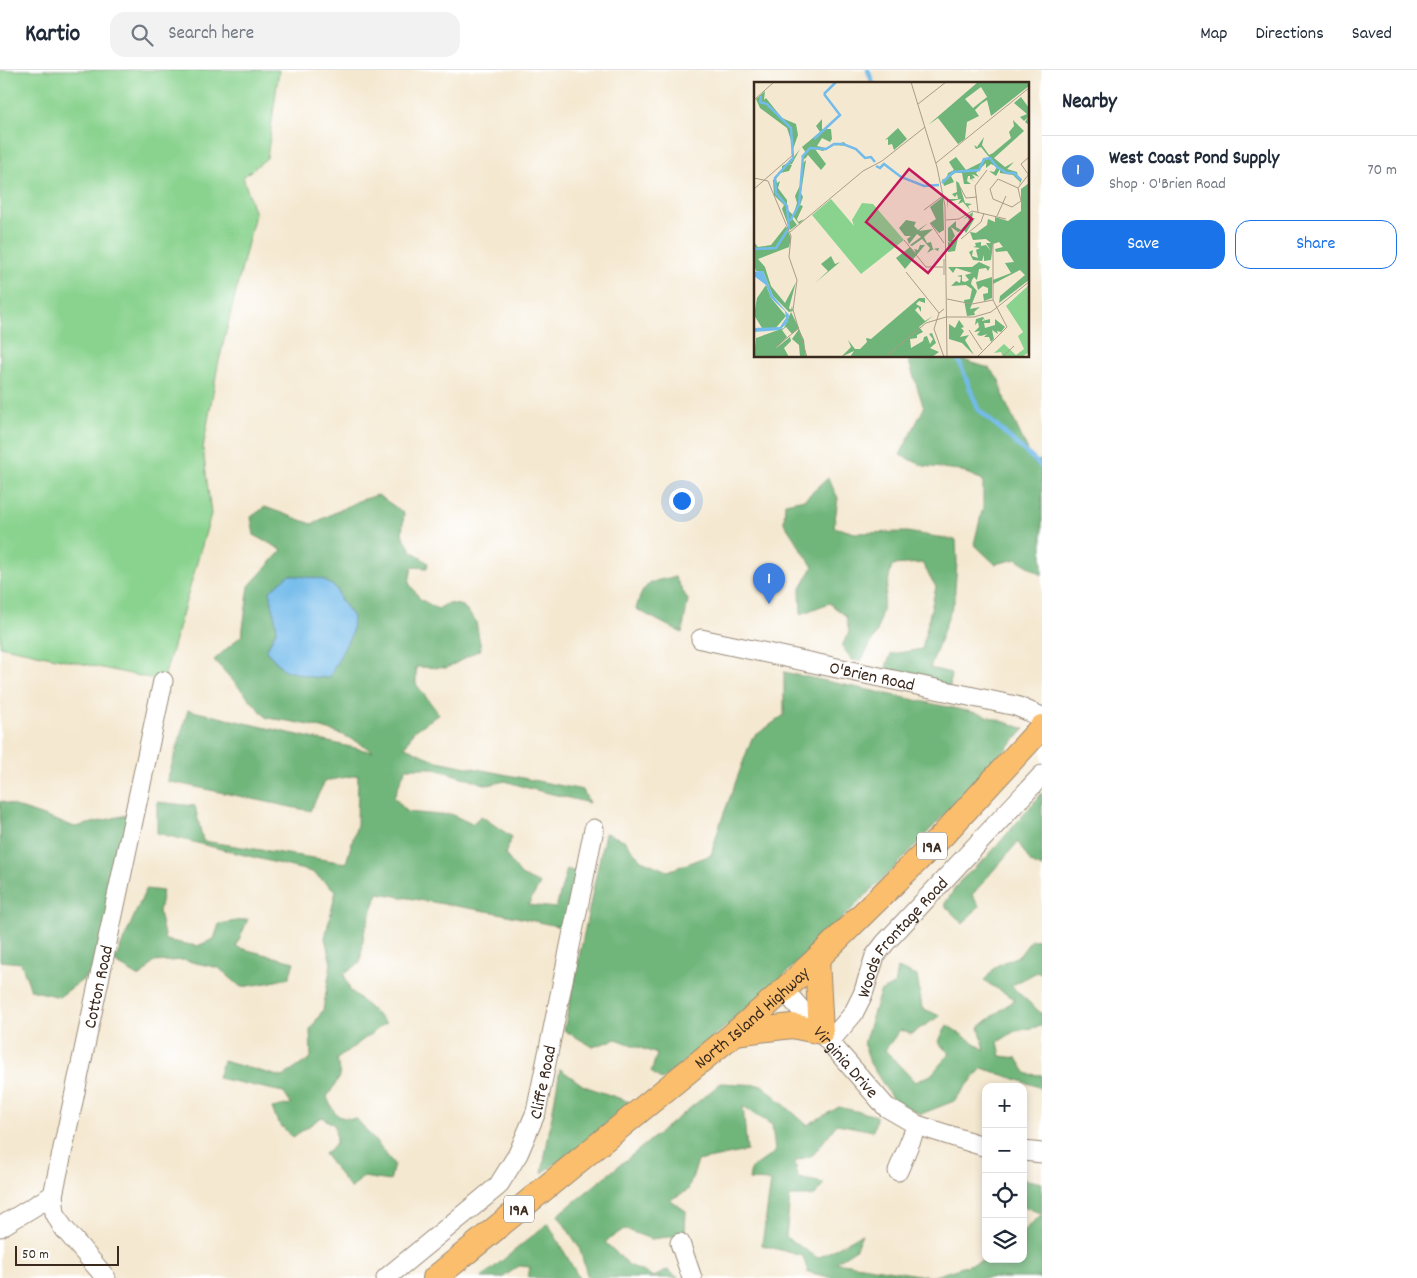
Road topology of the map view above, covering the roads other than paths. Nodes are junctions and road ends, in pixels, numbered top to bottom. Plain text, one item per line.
1 (701, 639) dead end
2 (163, 681) dead end
3 (1042, 717) edge
4 (1042, 728) edge
5 (1042, 775) edge
6 (594, 829) dead end
7 (817, 959) junction
8 (784, 990) junction
9 (735, 1033) junction
10 (826, 1037) junction
11 (917, 1125) junction
12 (982, 1146) edge
13 (1027, 1151) edge
14 (1042, 1153) edge
15 (898, 1171) dead end
16 (53, 1195) junction
17 (0, 1227) edge
18 (680, 1243) dead end
19 (106, 1278) edge
20 (386, 1278) edge
21 (435, 1278) edge
22 (692, 1278) edge

1 - 3 street, O'Brien Road
2 - 16 street, Cotton Road
4 - 7 main road, North Island Highway / 19A
5 - 10 street, Woods Frontage Road
6 - 20 street, Cliffe Road
7 - 8 main road, North Island Highway / 19A
7 - 10 main road
8 - 9 main road, North Island Highway / 19A
8 - 10 street, Virginia Drive
9 - 10 main road
9 - 21 main road, North Island Highway / 19A
10 - 11 street, Virginia Drive
11 - 12 street, Virginia Drive
11 - 15 street
13 - 14 street
16 - 17 street
16 - 19 street, Cotton Road
18 - 22 street

